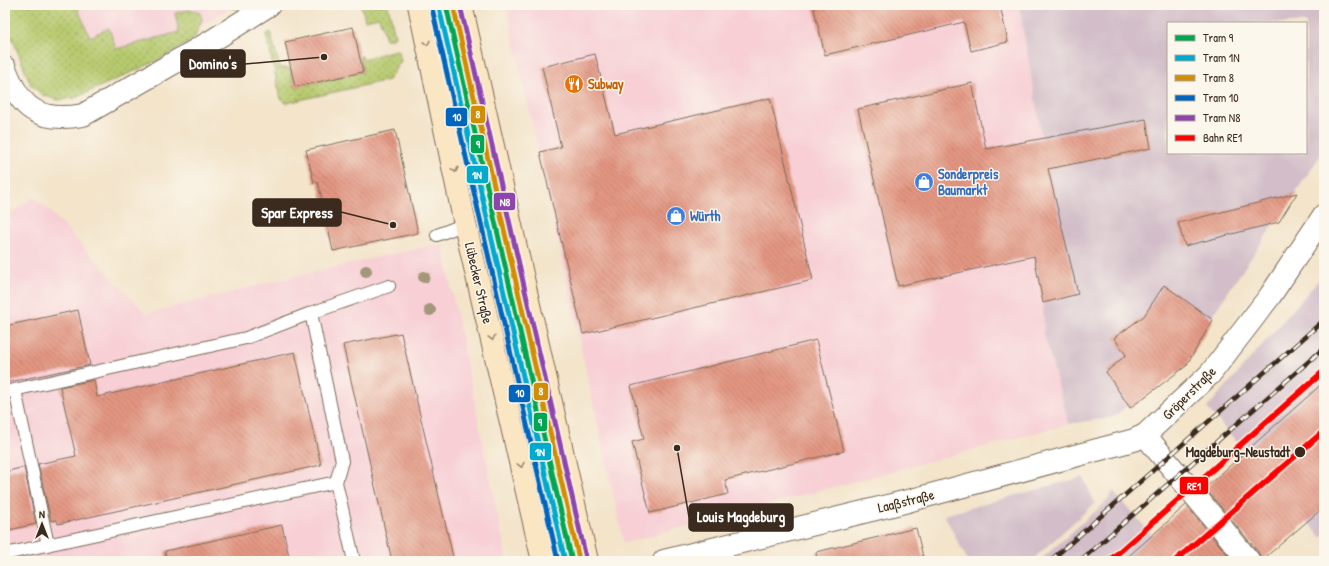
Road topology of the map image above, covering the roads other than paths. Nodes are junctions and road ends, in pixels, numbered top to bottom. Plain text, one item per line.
1 (269, 5) edge
2 (419, 5) edge
3 (461, 5) edge
4 (5, 68) edge
5 (1324, 215) edge
6 (465, 224) junction
7 (436, 234) dead end
8 (389, 286) dead end
9 (311, 313) junction
10 (10, 391) edge
11 (1145, 434) junction
12 (336, 482) junction
13 (48, 545) junction
14 (5, 554) edge
15 (354, 561) edge
16 (543, 561) edge
17 (587, 561) edge
18 (664, 561) edge
19 (1249, 561) edge

1 - 4 street
2 -> 6 main road, Lübecker Straße
3 - 17 main road
5 - 11 street, Gröperstraße
6 - 7 lane
6 -> 16 main road, Lübecker Straße
8 - 9 lane
9 - 10 lane
9 - 12 lane
10 - 13 lane
11 - 18 street, Laaßstraße
11 - 19 street
12 - 13 lane
12 - 15 lane
13 - 14 lane

